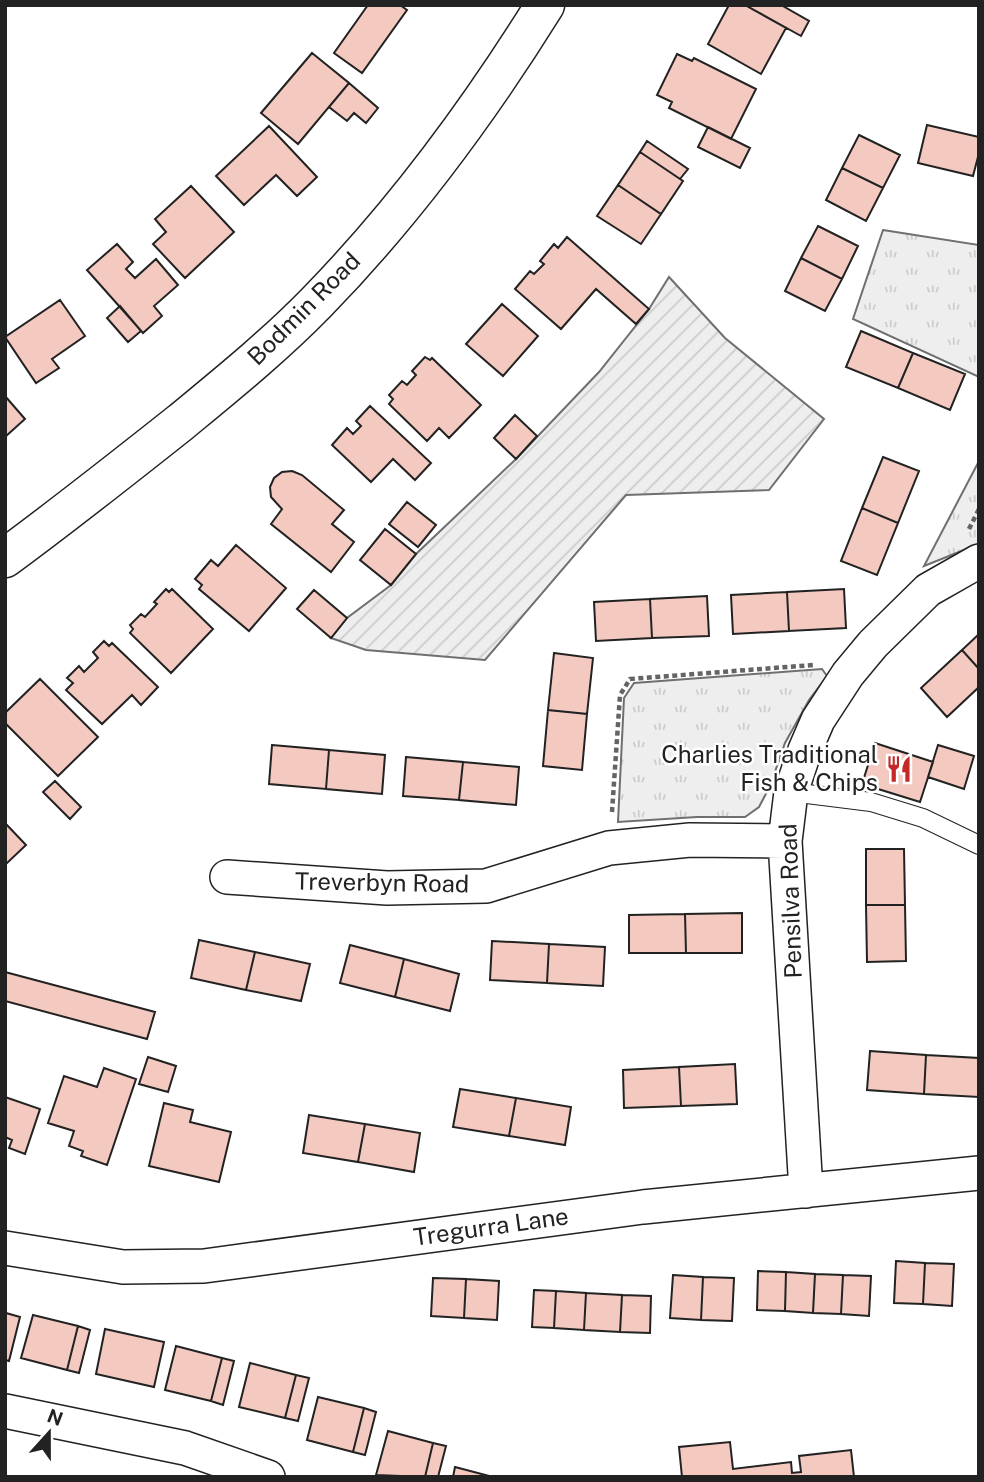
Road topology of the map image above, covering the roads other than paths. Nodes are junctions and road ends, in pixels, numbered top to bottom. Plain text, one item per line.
1 (545, 5) edge
2 (5, 558) edge
3 (979, 561) edge
4 (791, 792) junction
5 (785, 841) junction
6 (979, 845) edge
7 (226, 877) dead end
8 (979, 1173) edge
9 (806, 1191) junction
10 (5, 1248) edge
11 (5, 1411) edge
12 (268, 1477) edge

1 - 2 street, Bodmin Road
3 - 4 street, Pensilva Road
4 - 5 street, Pensilva Road
4 - 6 lane
5 - 7 street, Treverbyn Road
5 - 9 street, Pensilva Road
8 - 9 street, Tregurra Lane
9 - 10 street, Tregurra Lane
11 - 12 street

